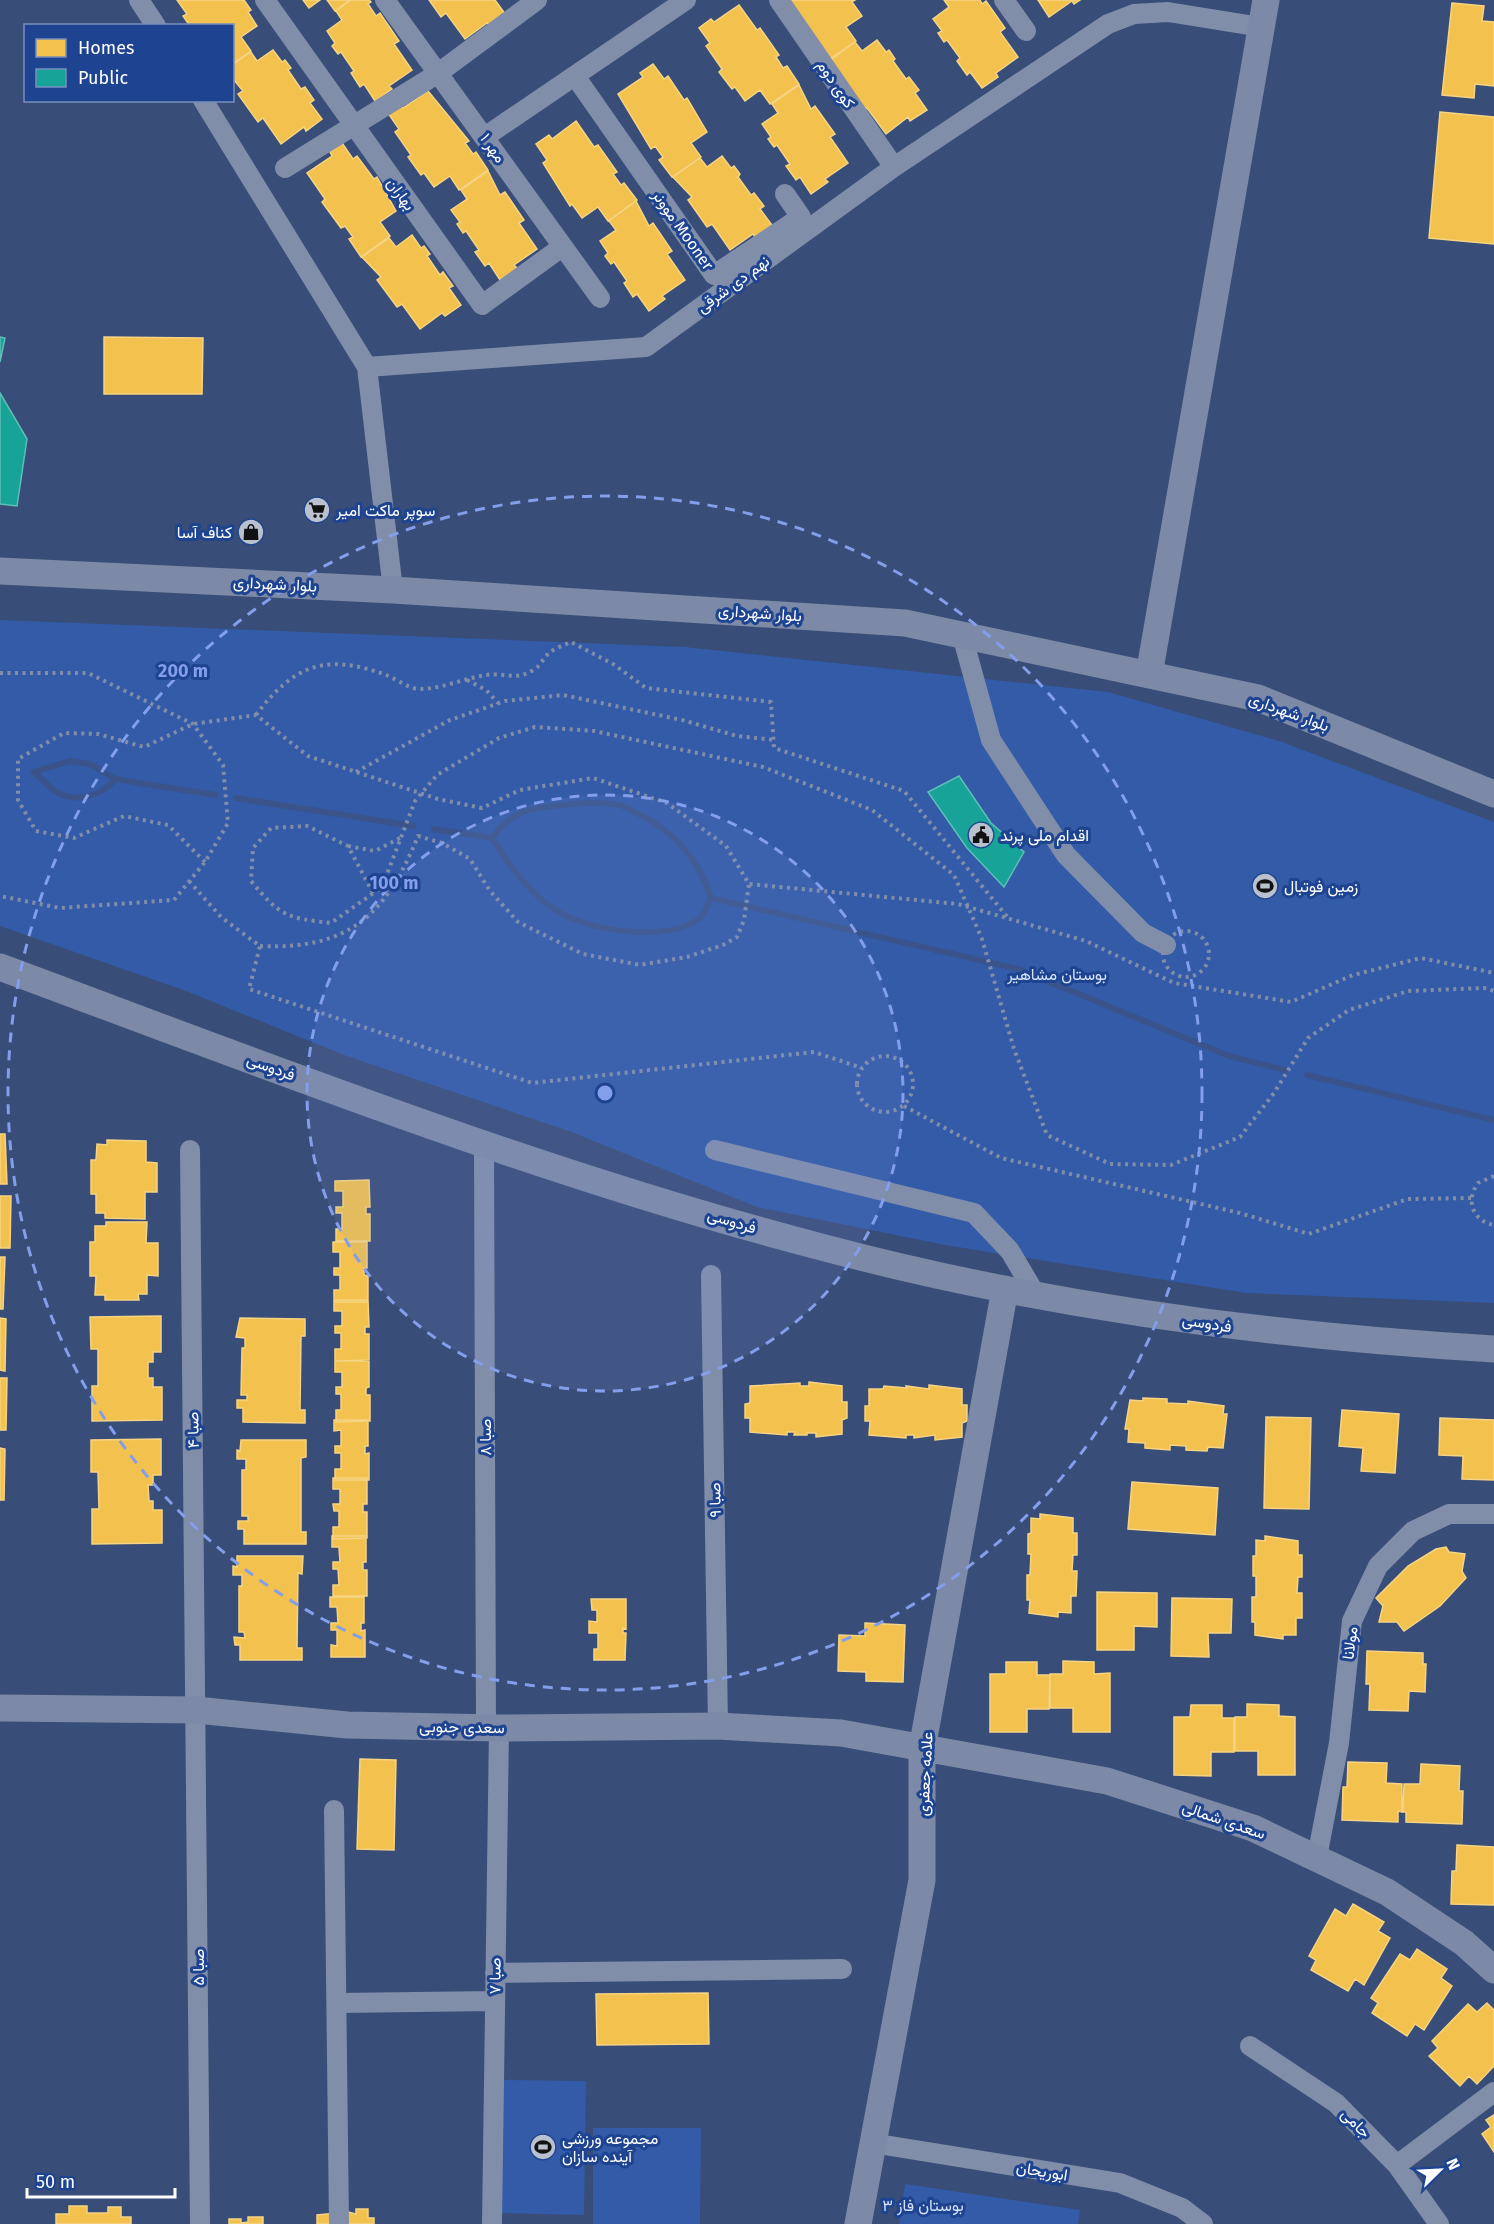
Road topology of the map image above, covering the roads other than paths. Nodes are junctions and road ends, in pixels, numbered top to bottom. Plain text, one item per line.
1 (140, 0) edge
2 (265, 0) edge
3 (385, 0) edge
4 (537, 0) edge
5 (686, 0) edge
6 (779, 0) edge
7 (1004, 0) edge
8 (1266, 0) edge
9 (155, 24) edge
10 (1261, 27) junction
11 (1026, 31) dead end
12 (437, 74) junction
13 (575, 76) junction
14 (204, 102) edge
15 (351, 125) junction
16 (486, 136) junction
17 (894, 167) junction
18 (285, 168) dead end
19 (785, 194) dead end
20 (562, 247) junction
21 (600, 298) dead end
22 (367, 366) junction
23 (0, 571) edge
24 (393, 590) junction
25 (962, 635) junction
26 (1149, 675) junction
27 (1494, 794) edge
28 (1166, 945) road end
29 (0, 968) edge
30 (484, 1146) junction
31 (190, 1150) dead end
32 (715, 1150) dead end
33 (711, 1275) dead end
34 (1005, 1289) junction
35 (1036, 1295) junction
36 (1494, 1348) edge
37 (1494, 1514) edge
38 (0, 1708) edge
39 (196, 1710) junction
40 (718, 1726) junction
41 (492, 1728) junction
42 (922, 1749) junction
43 (334, 1810) dead end
44 (1317, 1857) junction
45 (842, 1969) dead end
46 (1494, 1970) edge
47 (495, 1973) junction
48 (495, 2001) junction
49 (337, 2003) junction
50 (1250, 2046) dead end
51 (1494, 2092) edge
52 (872, 2143) junction
53 (1397, 2165) junction
54 (200, 2224) edge
55 (339, 2224) edge
56 (492, 2224) edge
57 (858, 2224) edge
58 (1203, 2224) edge
59 (1439, 2224) edge

1 - 9 street
2 - 15 street, بهاران
3 - 12 street, مهر ۱
4 - 12 street
5 - 13 street
6 - 17 street, کوی دوم
7 - 11 street
8 - 10 street
10 - 17 street, نهم دی شرقی
10 - 26 street
12 - 15 street
12 - 16 street, مهر ۱
13 - 16 street
13 - 19 street, موونر Mooner
14 - 22 street
15 - 18 street
15 - 20 street, بهاران
16 - 20 street, مهر ۱
17 - 22 street, نهم دی شرقی
20 - 21 street, مهر ۱
22 - 24 street
23 - 24 street, بلوار شهرداری
24 - 25 street, بلوار شهرداری
25 - 26 street, بلوار شهرداری
25 - 28 street
26 - 27 street, بلوار شهرداری
29 - 30 street, فردوسی
30 - 34 street, فردوسی
30 - 41 street, صبا ۸
31 - 39 street, صبا ۴
32 - 35 street
33 - 40 street, صبا ۹
34 - 35 street, فردوسی
34 - 42 street, علامه جعفری
35 - 36 street, فردوسی
37 - 44 street, مولانا
38 - 39 street, سعدی جنوبی
39 - 41 street, سعدی جنوبی
39 - 54 street, صبا ۵
40 - 41 street, سعدی جنوبی
40 - 42 street, سعدی جنوبی
41 - 47 street, صبا ۷
42 - 44 street, سعدی شمالی
42 - 52 street, علامه جعفری
43 - 49 street
44 - 46 street, سعدی شمالی
45 - 47 street
47 - 48 street, صبا ۷
48 - 49 street
48 - 56 street, صبا ۷
49 - 55 street
50 - 53 street, جامی
51 - 53 street
52 - 57 street, علامه جعفری
52 - 58 street, ابوریحان
53 - 59 street, جامی

